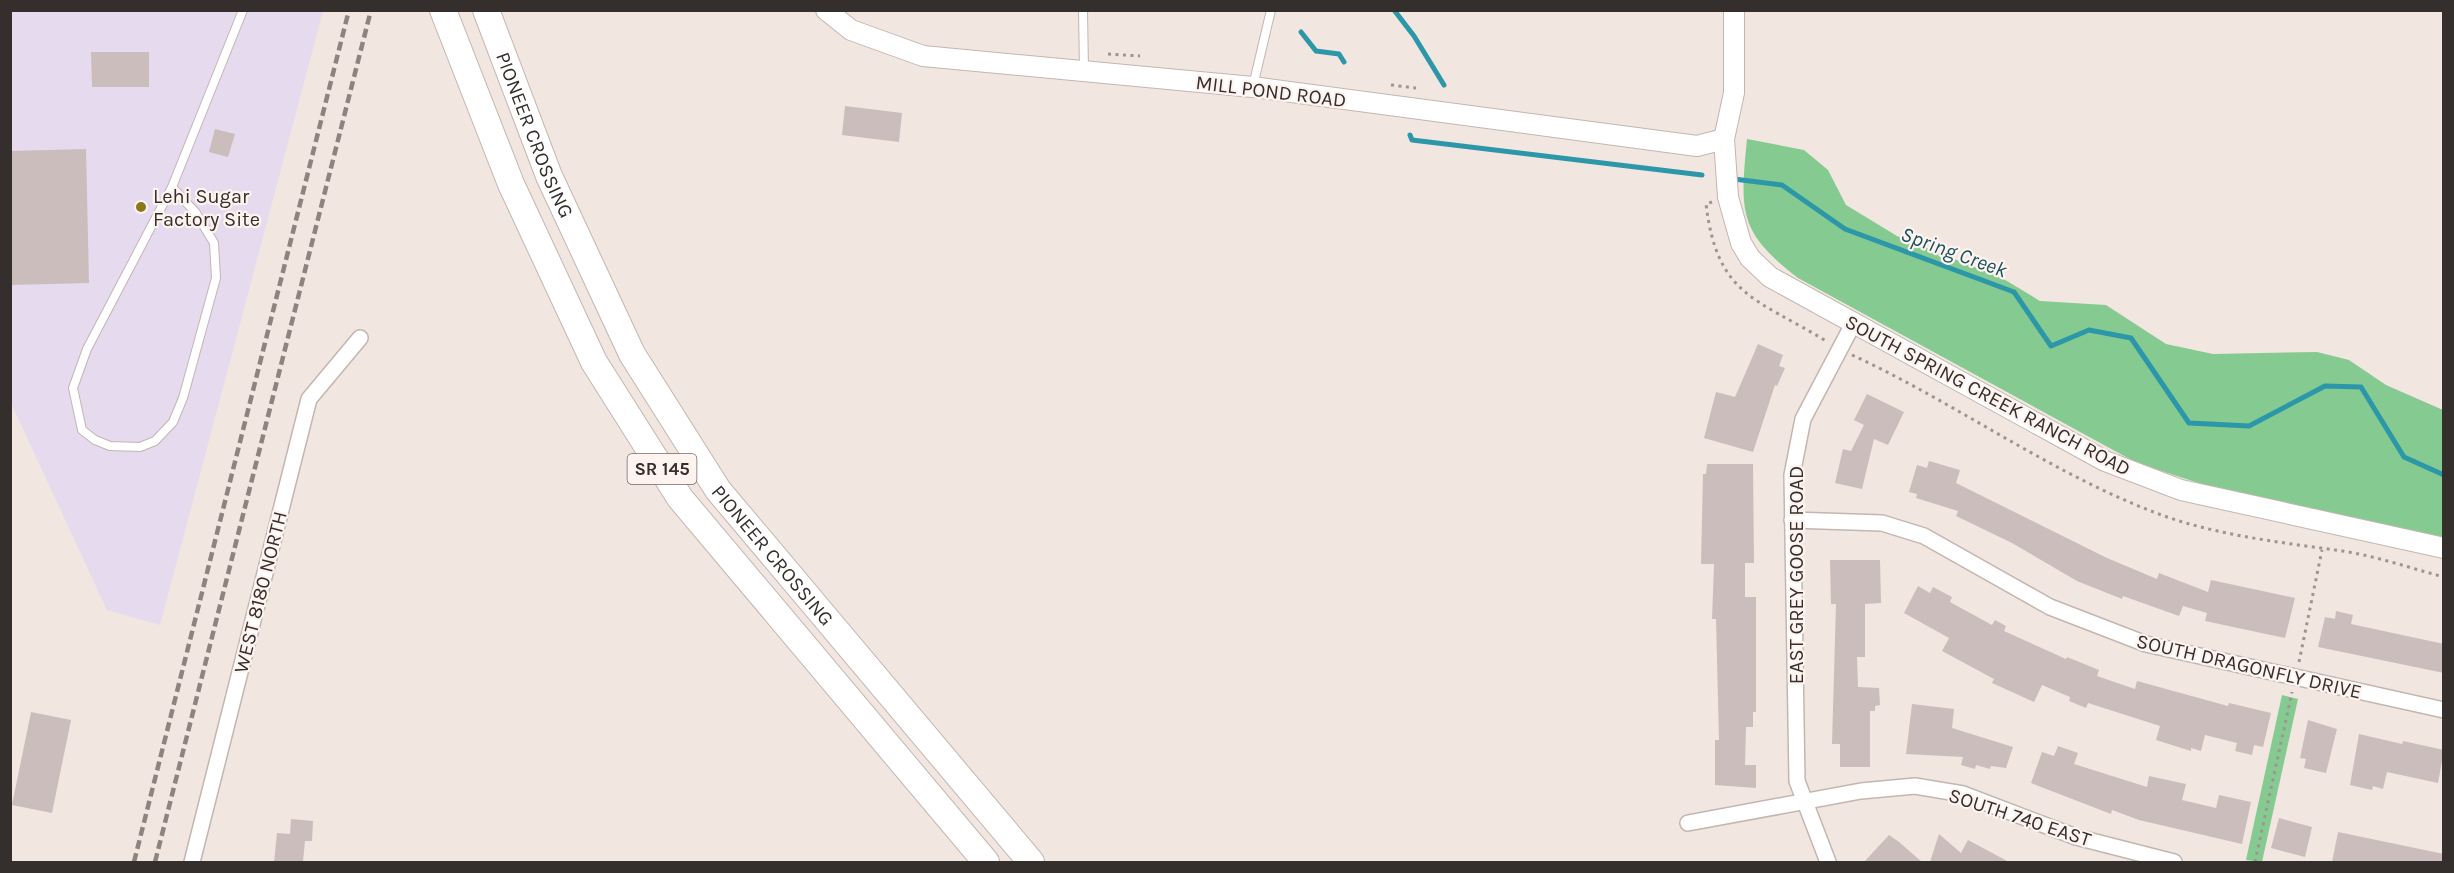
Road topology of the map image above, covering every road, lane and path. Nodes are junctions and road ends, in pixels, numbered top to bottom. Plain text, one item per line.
1 (243, 10) edge
2 (443, 10) edge
3 (486, 10) edge
4 (826, 10) edge
5 (1083, 10) edge
6 (1270, 10) edge
7 (1734, 10) edge
8 (1084, 71) junction
9 (1253, 87) junction
10 (1724, 140) junction
11 (172, 187) junction
12 (1853, 324) junction
13 (360, 338) dead end
14 (1792, 520) junction
15 (2444, 548) edge
16 (2322, 550) dead end
17 (2299, 662) dead end
18 (2292, 692) dead end
19 (2444, 710) edge
20 (1804, 802) junction
21 (1688, 823) dead end
22 (192, 862) edge
23 (986, 862) edge
24 (1031, 862) edge
25 (1828, 862) edge
26 (2174, 862) edge
27 (2254, 862) edge

1 - 11 lane
2 - 23 highway, PIONEER CROSSING / SR 145
3 - 24 highway, PIONEER CROSSING / SR 145
4 - 8 street, MILL POND ROAD
5 - 8 lane
6 - 9 lane
7 - 10 street, SOUTH SPRING CREEK RANCH ROAD
8 - 9 street, MILL POND ROAD
9 - 10 street, MILL POND ROAD
10 - 12 street, SOUTH SPRING CREEK RANCH ROAD
11 - 11 lane
12 - 14 street, EAST GREY GOOSE ROAD
12 - 15 street, SOUTH SPRING CREEK RANCH ROAD
13 - 22 street, WEST 8180 NORTH
14 - 19 street, SOUTH DRAGONFLY DRIVE
14 - 20 street, EAST GREY GOOSE ROAD
16 - 17 path
18 - 27 path
20 - 21 street, SOUTH 740 EAST
20 - 25 street, EAST GREY GOOSE ROAD
20 - 26 street, SOUTH 740 EAST

